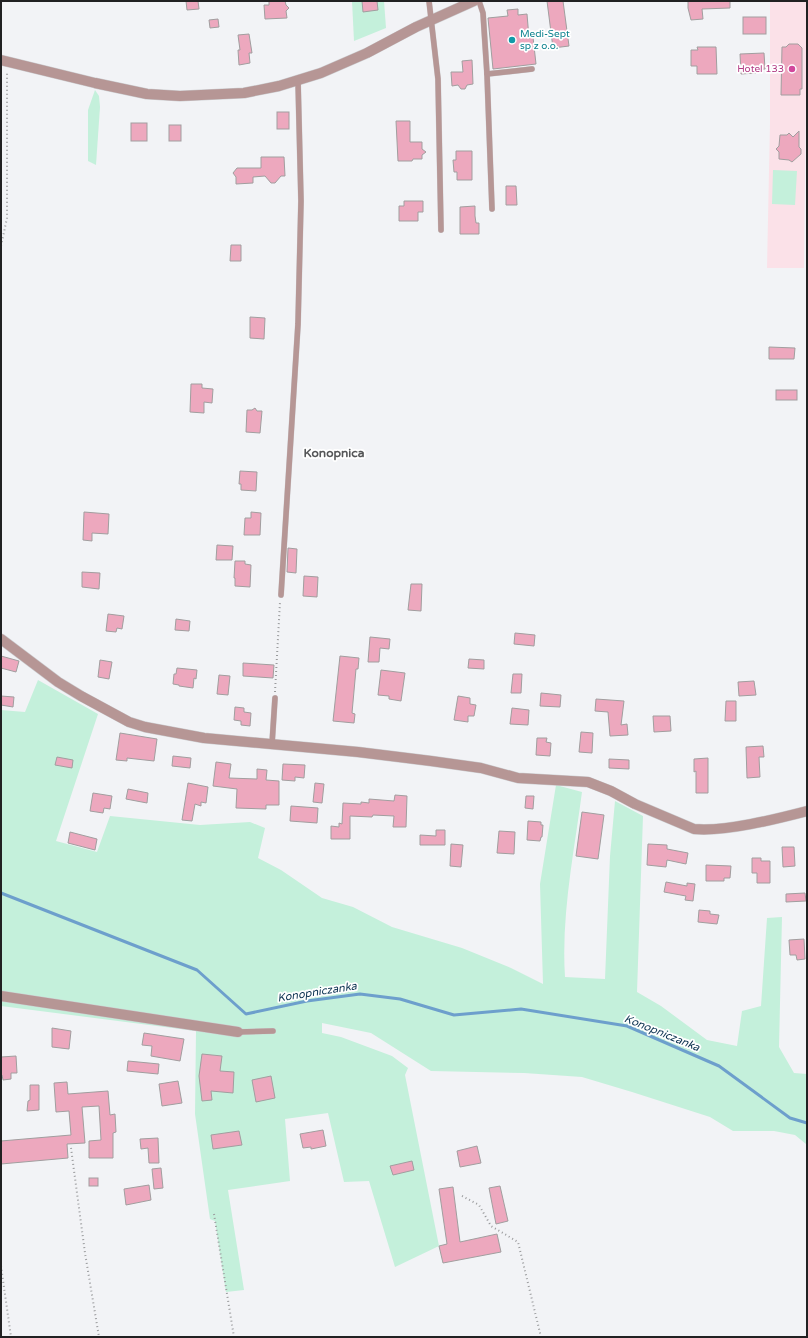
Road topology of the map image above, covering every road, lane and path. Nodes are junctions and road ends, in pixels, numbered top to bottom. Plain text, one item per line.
1 (428, 1) edge
2 (474, 1) edge
3 (479, 1) edge
4 (431, 20) junction
5 (4, 60) edge
6 (532, 69) dead end
7 (487, 74) junction
8 (298, 81) junction
9 (492, 209) dead end
10 (441, 230) dead end
11 (1, 246) edge
12 (281, 595) joint
13 (1, 639) edge
14 (275, 698) joint
15 (272, 744) junction
16 (807, 811) edge
17 (1, 996) edge
18 (273, 1030) dead end
19 (238, 1032) joint
20 (71, 1148) dead end
21 (462, 1196) dead end
22 (214, 1214) dead end
23 (1, 1266) edge
24 (11, 1337) edge
25 (99, 1337) edge
26 (234, 1337) edge
27 (541, 1337) edge

1 - 4 lane
2 - 4 street
3 - 7 lane
4 - 8 street
4 - 10 lane
5 - 8 street
5 - 11 path
6 - 7 lane
7 - 9 lane
8 - 12 lane
12 - 14 path
13 - 15 street
14 - 15 lane
15 - 16 street
17 - 19 street
18 - 19 lane
20 - 25 path
21 - 27 path
22 - 26 path
23 - 24 path

